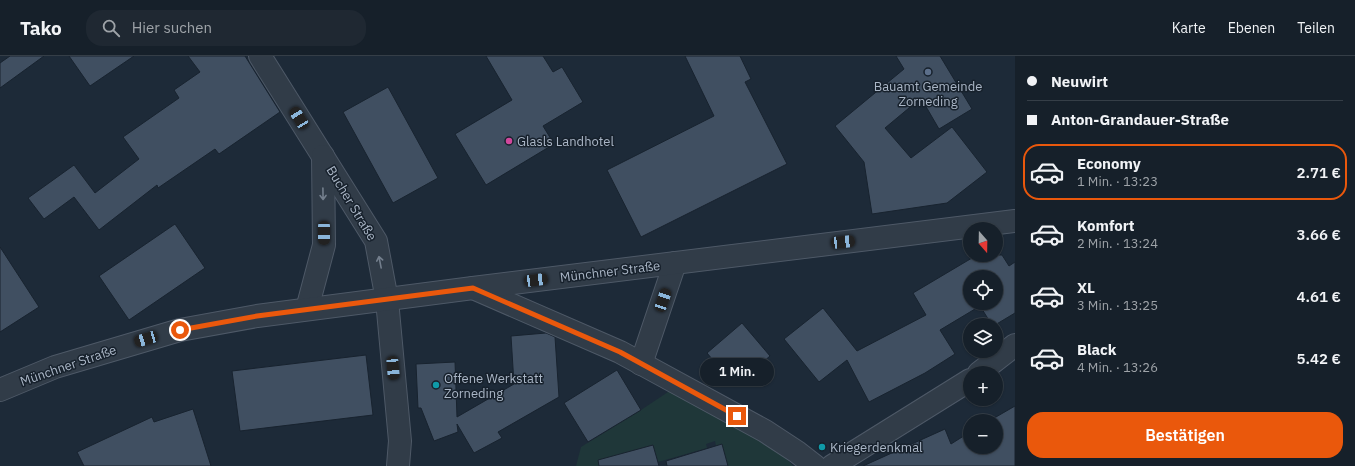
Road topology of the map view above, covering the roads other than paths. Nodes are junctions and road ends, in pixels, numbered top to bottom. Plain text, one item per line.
1 (260, 56) edge
2 (323, 155) junction
3 (1015, 221) edge
4 (675, 263) junction
5 (473, 288) junction
6 (387, 300) junction
7 (307, 309) junction
8 (1015, 345) edge
9 (641, 364) junction
10 (988, 366) edge
11 (963, 384) edge
12 (0, 390) edge
13 (398, 466) edge
14 (815, 466) edge
15 (832, 466) edge

1 - 2 street, Bucher Straße
6 -> 2 street, Bucher Straße
2 -> 7 street, Bucher Straße
3 - 4 street, Münchner Straße
4 - 5 street, Münchner Straße
4 - 9 street
5 - 6 street, Münchner Straße
5 - 9 street
6 - 7 street, Münchner Straße
6 - 13 street, Bucher Straße
7 - 12 street, Münchner Straße
8 - 10 street
9 - 14 street
11 - 15 street

